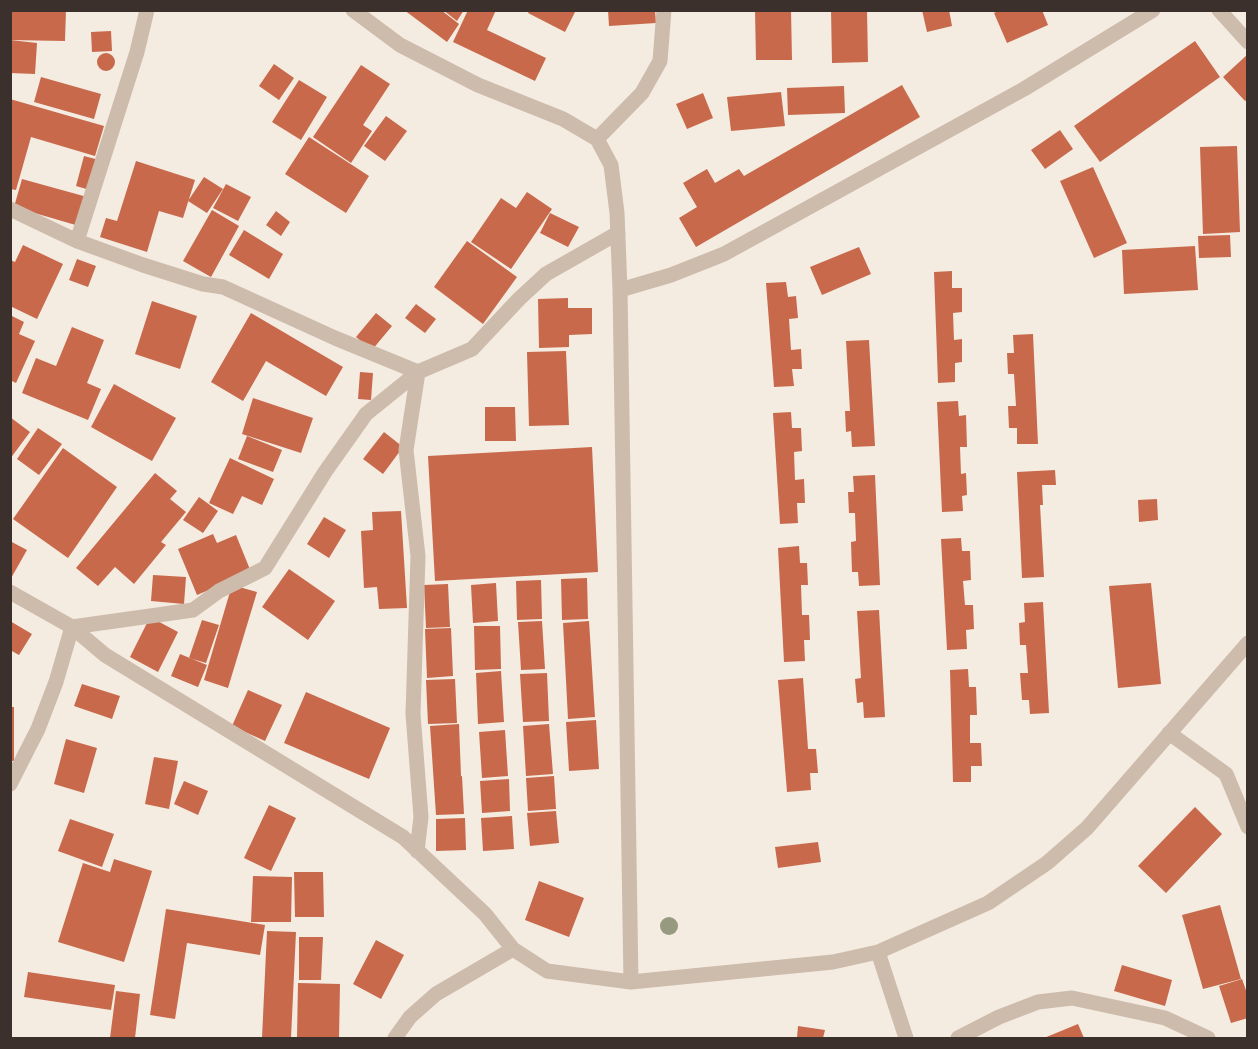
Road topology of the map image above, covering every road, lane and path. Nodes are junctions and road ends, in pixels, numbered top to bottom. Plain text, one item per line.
1 (147, 10) edge
2 (353, 10) edge
3 (664, 10) edge
4 (1153, 10) edge
5 (1219, 10) edge
6 (1248, 42) edge
7 (597, 139) junction
8 (10, 209) edge
9 (618, 233) junction
10 (77, 241) junction
11 (620, 290) junction
12 (418, 372) junction
13 (10, 592) edge
14 (72, 627) junction
15 (1248, 643) edge
16 (1169, 733) junction
17 (10, 784) edge
18 (1248, 827) edge
19 (417, 851) junction
20 (513, 950) junction
21 (878, 952) junction
22 (631, 982) junction
23 (395, 1038) edge
24 (906, 1038) edge
25 (958, 1038) edge
26 (1208, 1038) edge

1 - 10 street
2 - 7 street
3 - 7 street
4 - 11 street
5 - 6 street
7 - 9 street
8 - 10 street
9 - 11 street
9 - 12 street
10 - 12 street
11 - 22 street
12 - 14 street
12 - 19 street
13 - 14 street
14 - 17 street
14 - 19 street
15 - 16 street
16 - 18 street
16 - 21 street
19 - 20 street
20 - 22 street
20 - 23 street
21 - 22 street
21 - 24 street
25 - 26 street

